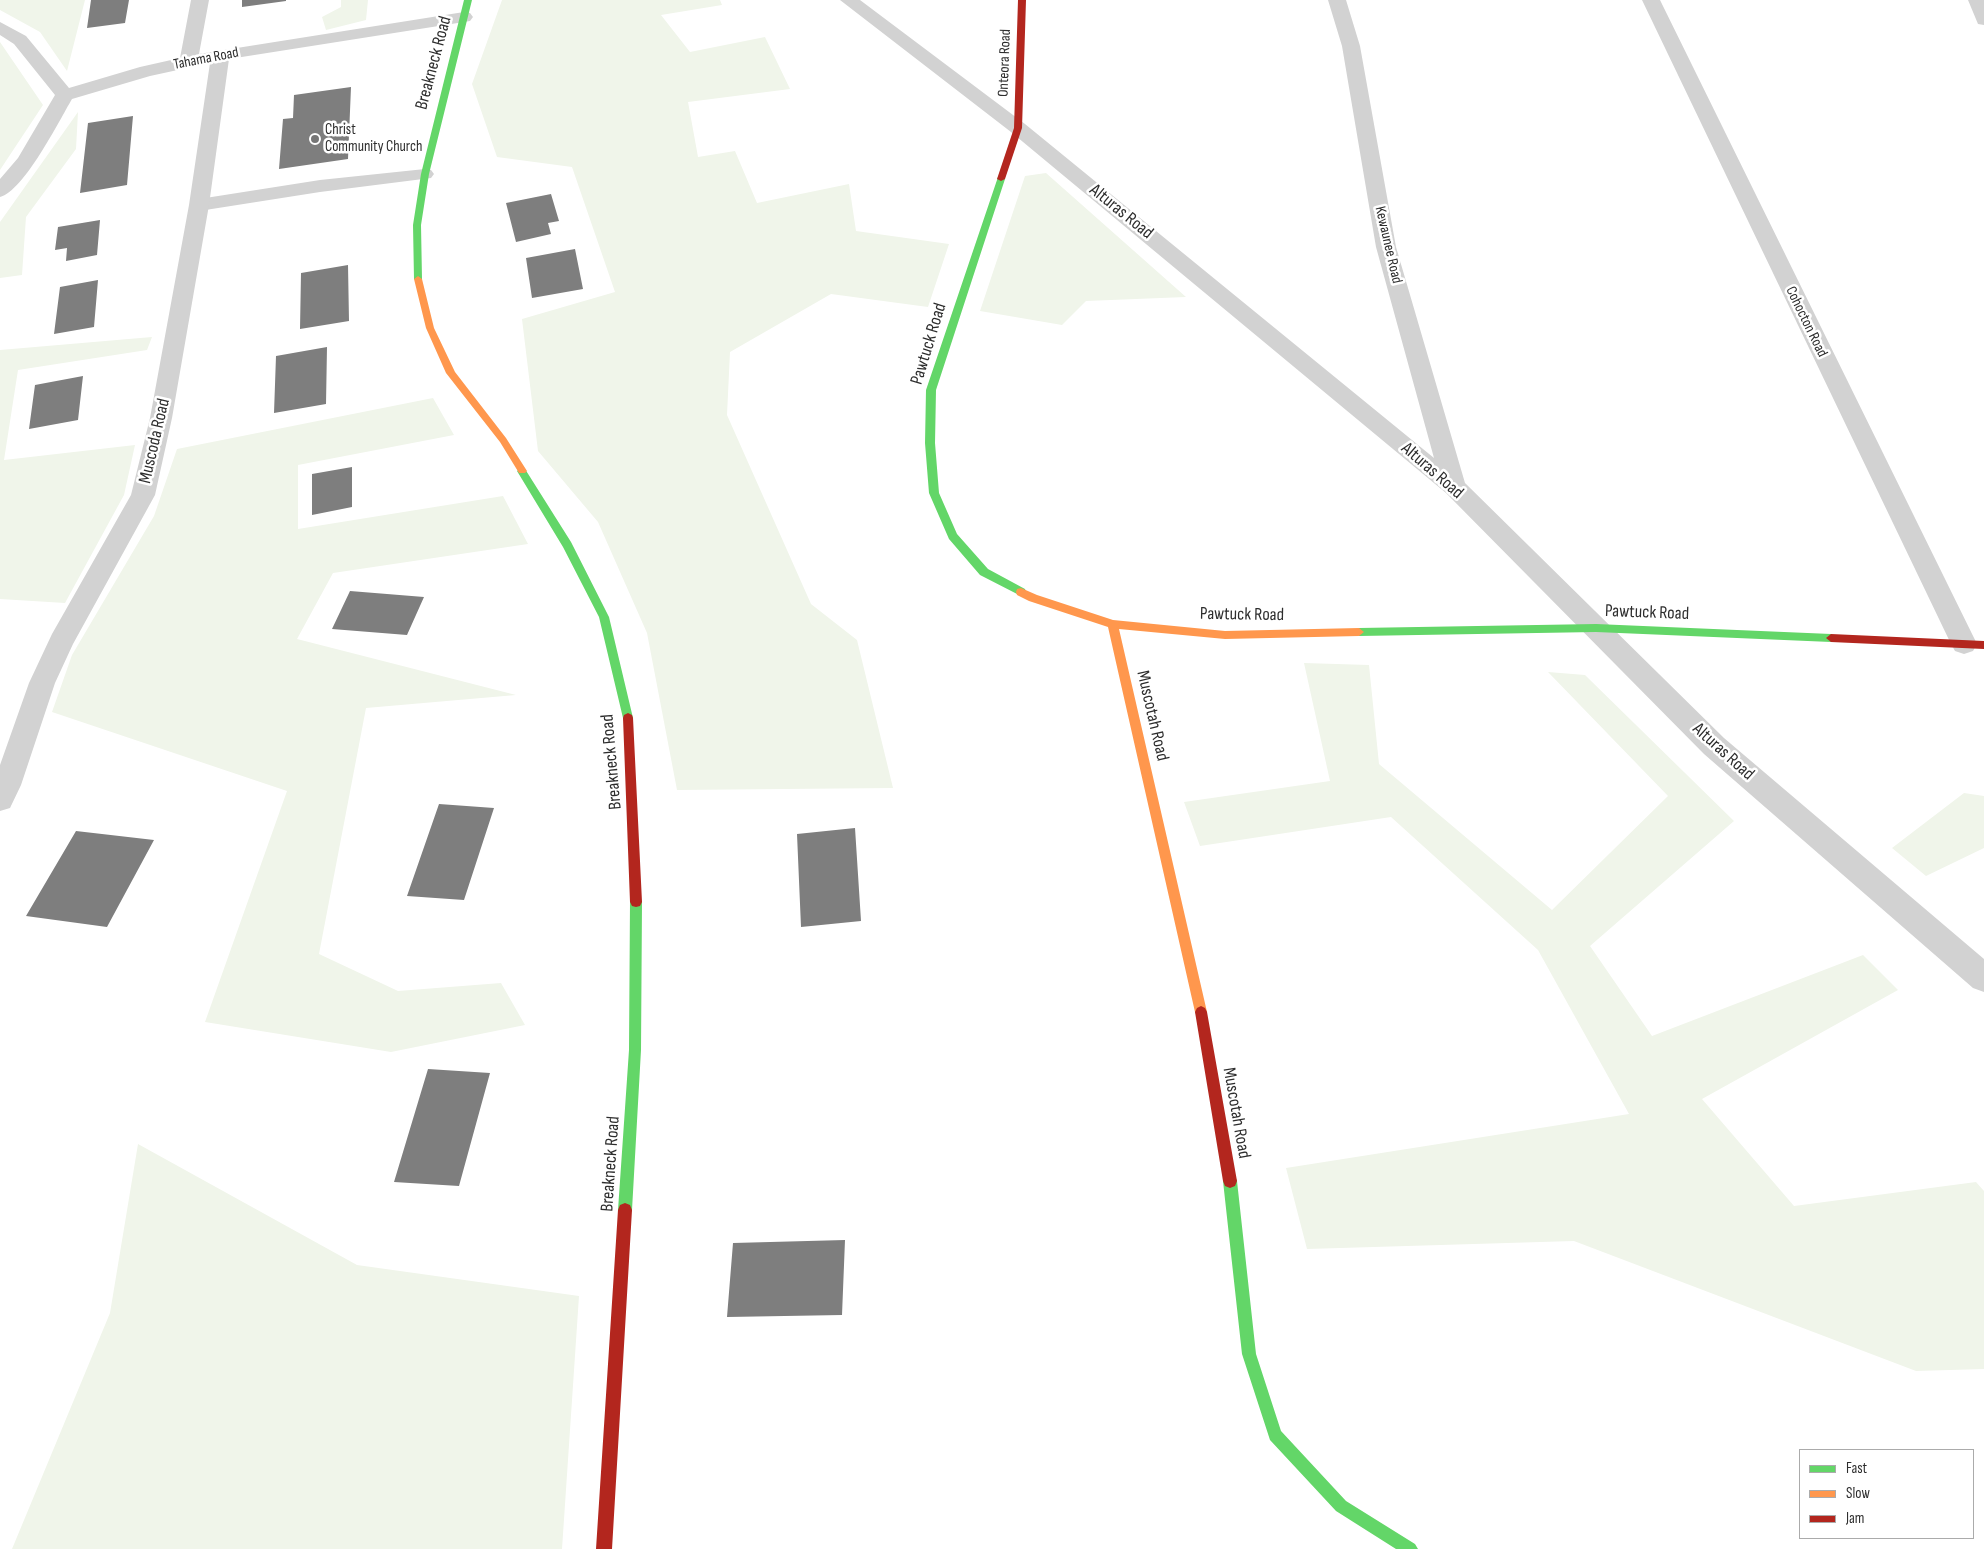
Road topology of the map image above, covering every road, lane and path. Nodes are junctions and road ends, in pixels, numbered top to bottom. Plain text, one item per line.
1 (200, 0) edge
2 (849, 0) edge
3 (1022, 0) edge
4 (1338, 0) edge
5 (1651, 0) edge
6 (1977, 0) edge
7 (466, 8) edge
8 (1984, 20) edge
9 (0, 28) edge
10 (220, 55) junction
11 (188, 62) junction
12 (65, 95) junction
13 (1018, 128) junction
14 (425, 174) junction
15 (0, 191) edge
16 (199, 205) junction
17 (1454, 487) junction
18 (1114, 624) junction
19 (1596, 628) junction
20 (1974, 645) edge
21 (0, 799) edge
22 (1984, 978) edge
23 (604, 1549) edge
24 (1410, 1549) edge

1 - 11 street
2 - 13 street, Alturas Road
3 - 13 street, Onteora Road
4 - 17 street, Kewaunee Road
5 - 20 street, Cohocton Road
6 - 8 street
7 - 10 street, Tahama Road
7 - 14 street, Breakneck Road
9 - 12 street
10 - 11 street, Tahama Road
10 - 16 street, Muscoda Road
11 - 12 street, Tahama Road
12 - 15 street
13 - 17 street, Alturas Road
13 - 18 street, Pawtuck Road
14 - 16 lane
14 - 23 street, Breakneck Road
16 - 21 street, Muscoda Road
17 - 19 street, Alturas Road
18 - 19 street, Pawtuck Road
18 - 24 street, Muscotah Road
19 - 20 street, Pawtuck Road
19 - 22 street, Alturas Road

